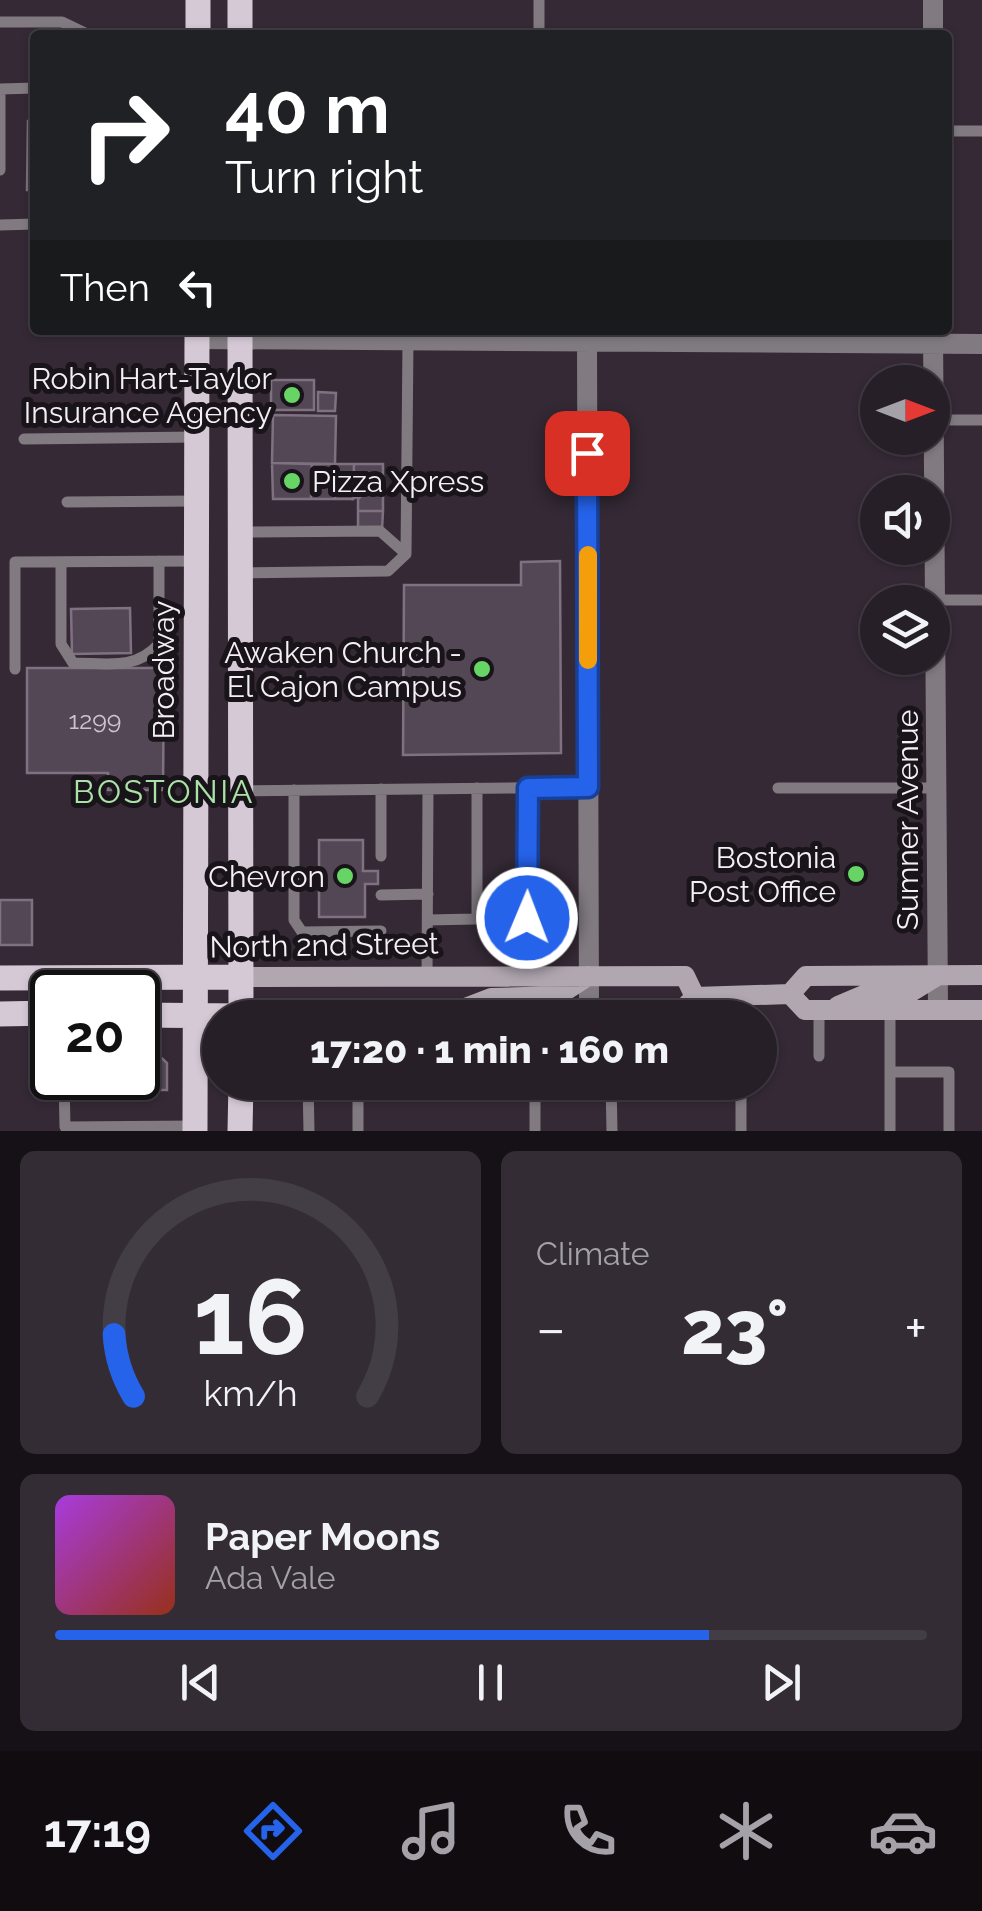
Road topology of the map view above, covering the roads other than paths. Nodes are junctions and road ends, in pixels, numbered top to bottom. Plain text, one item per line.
1 (198, 0) edge
2 (240, 0) edge
3 (539, 0) edge
4 (933, 0) edge
5 (0, 22) edge
6 (78, 30) edge
7 (198, 30) edge
8 (240, 30) edge
9 (539, 30) edge
10 (933, 30) edge
11 (30, 88) edge
12 (952, 131) edge
13 (982, 131) edge
14 (0, 170) edge
15 (30, 224) edge
16 (0, 225) edge
17 (197, 335) edge
18 (240, 335) edge
19 (268, 335) edge
20 (434, 335) edge
21 (933, 337) edge
22 (581, 338) edge
23 (408, 340) junction
24 (982, 344) edge
25 (933, 365) edge
26 (950, 420) edge
27 (982, 420) edge
28 (196, 438) junction
29 (24, 439) dead end
30 (934, 455) edge
31 (196, 501) junction
32 (67, 502) dead end
33 (240, 532) junction
34 (406, 554) junction
35 (159, 561) junction
36 (196, 561) junction
37 (61, 562) junction
38 (240, 573) junction
39 (936, 585) edge
40 (950, 600) edge
41 (982, 600) edge
42 (14, 669) dead end
43 (937, 675) edge
44 (588, 787) junction
45 (478, 788) junction
46 (528, 788) junction
47 (778, 788) dead end
48 (938, 788) junction
49 (380, 789) junction
50 (428, 789) junction
51 (240, 790) junction
52 (294, 790) junction
53 (380, 856) dead end
54 (380, 894) dead end
55 (428, 894) junction
56 (527, 918) junction
57 (478, 919) junction
58 (428, 920) junction
59 (380, 931) dead end
60 (938, 975) junction
61 (982, 975) edge
62 (427, 976) junction
63 (528, 976) junction
64 (588, 976) junction
65 (241, 977) junction
66 (0, 978) edge
67 (195, 978) junction
68 (790, 994) junction
69 (742, 995) junction
70 (695, 996) junction
71 (241, 1000) edge
72 (487, 1000) edge
73 (597, 1000) edge
74 (691, 1000) edge
75 (742, 1000) edge
76 (823, 1010) junction
77 (890, 1010) junction
78 (938, 1010) junction
79 (982, 1010) edge
80 (30, 1013) edge
81 (0, 1014) edge
82 (160, 1016) edge
83 (195, 1017) junction
84 (202, 1017) edge
85 (819, 1056) dead end
86 (890, 1072) junction
87 (64, 1100) edge
88 (241, 1100) edge
89 (308, 1100) edge
90 (358, 1100) edge
91 (535, 1100) edge
92 (611, 1100) edge
93 (741, 1100) edge
94 (195, 1129) edge
95 (240, 1131) edge
96 (309, 1131) edge
97 (358, 1131) edge
98 (535, 1131) edge
99 (612, 1131) edge
100 (741, 1131) edge
101 (890, 1131) edge
102 (949, 1131) edge

1 - 7 main road
2 - 8 main road
3 - 9 lane
4 - 10 street
5 - 6 lane
11 - 14 lane
12 - 13 lane
15 - 16 lane
17 - 28 main road, Broadway
18 - 33 main road
19 - 23 street
20 - 22 street
20 - 23 street
21 - 22 street
21 - 24 street
21 - 25 street, Sumner Avenue
22 - 44 street
23 - 34 lane
26 - 27 lane
28 - 29 lane
28 - 31 main road, Broadway
30 - 39 street, Sumner Avenue
31 - 32 lane
31 - 36 main road, Broadway
33 - 34 lane
33 - 38 main road
34 - 38 lane
35 - 36 lane
35 - 37 lane
35 - 37 lane
36 - 67 main road, Broadway
37 - 42 lane
38 - 51 main road
40 - 41 lane
43 - 48 street, Sumner Avenue
44 - 46 lane
44 - 64 street
45 - 46 lane
45 - 50 lane
45 - 57 lane
46 - 56 lane
47 - 48 lane
48 - 60 street, Sumner Avenue
49 - 50 lane
49 - 52 lane
49 - 53 lane
50 - 55 lane
51 - 52 lane
51 - 65 main road
52 - 59 lane
54 - 55 lane
55 - 58 lane
56 - 57 lane
56 - 63 lane
57 - 58 lane
58 - 62 lane
60 - 61 main road, North 2nd Street
60 - 68 main road, North 2nd Street
60 - 76 main road
60 - 78 street, Sumner Avenue
62 - 63 main road, North 2nd Street
62 - 65 main road, North 2nd Street
63 - 64 main road, North 2nd Street
64 - 70 main road, North 2nd Street
64 - 72 main road
64 - 73 street
65 - 67 main road, North 2nd Street
65 - 71 main road
66 - 67 main road, North 2nd Street
67 - 83 main road, Broadway
68 - 69 main road, North 2nd Street
68 - 76 main road, North 2nd Street
69 - 70 main road, North 2nd Street
69 - 75 lane
70 - 74 main road, North 2nd Street
76 - 77 main road, North 2nd Street
76 - 85 lane
77 - 78 main road, North 2nd Street
77 - 86 lane
78 - 79 main road, North 2nd Street
80 - 81 main road
82 - 83 main road, North 2nd Street
83 - 84 main road, North 2nd Street
83 - 94 main road, Broadway
86 - 101 lane
86 - 102 lane
87 - 94 lane
88 - 95 main road
89 - 96 lane
90 - 97 lane
91 - 98 lane
92 - 99 lane
93 - 100 lane

